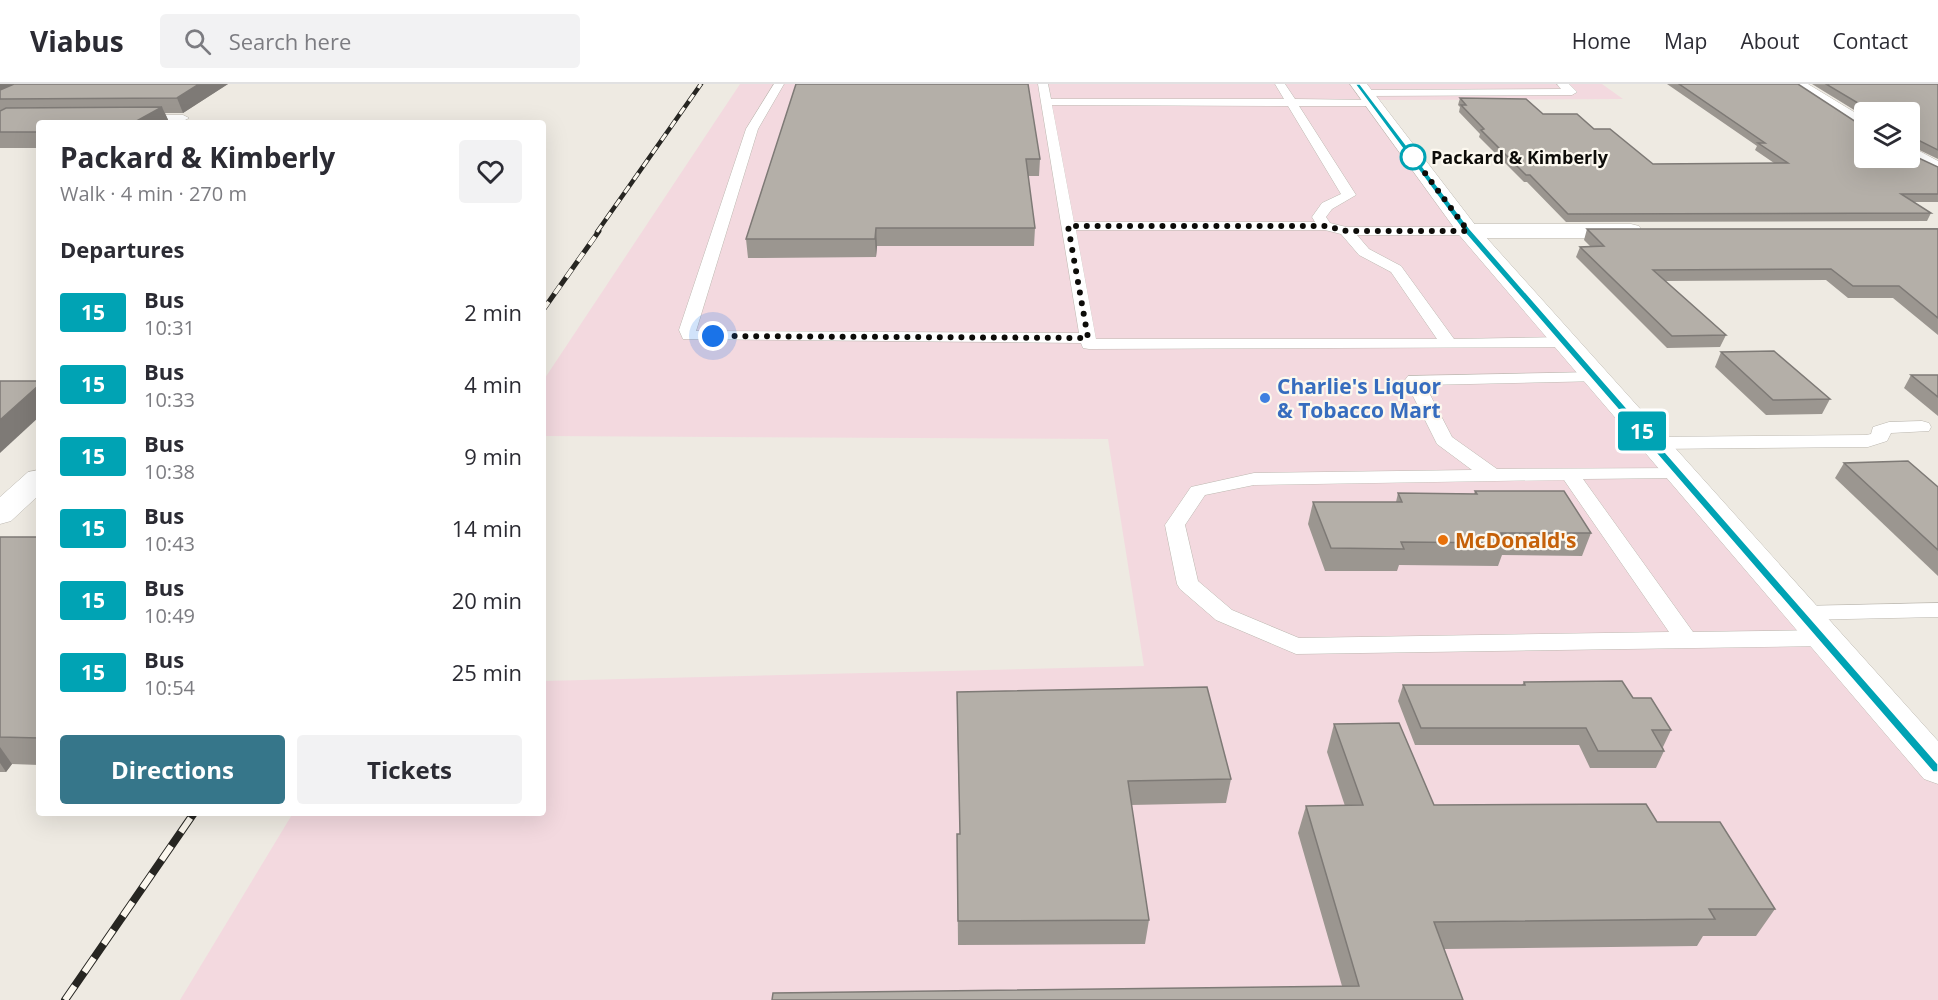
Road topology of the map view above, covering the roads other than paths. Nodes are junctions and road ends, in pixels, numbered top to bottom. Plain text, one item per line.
1 (779, 84) edge
2 (1043, 84) edge
3 (1280, 84) edge
4 (1562, 84) edge
5 (1796, 84) edge
6 (1365, 94) edge
7 (1046, 102) junction
8 (1291, 103) junction
9 (183, 117) edge
10 (126, 118) edge
11 (1854, 119) edge
12 (1920, 158) edge
13 (1938, 169) edge
14 (1068, 226) junction
15 (1325, 226) junction
16 (1346, 231) junction
17 (1468, 231) junction
18 (1657, 231) edge
19 (1088, 338) junction
20 (1565, 342) junction
21 (1449, 344) junction
22 (1595, 377) junction
23 (1922, 427) dead end
24 (1653, 443) junction
25 (1678, 471) junction
26 (1569, 473) junction
27 (1492, 475) junction
28 (36, 482) edge
29 (0, 514) edge
30 (1938, 610) edge
31 (1802, 613) junction
32 (1824, 638) junction
33 (1686, 640) junction
34 (1938, 768) edge

1 - 19 lane
2 - 7 lane
3 - 8 lane
4 - 6 lane
5 - 11 street
6 - 8 lane
6 - 17 street
7 - 8 lane
7 - 14 lane
8 - 15 lane
9 - 10 lane
12 - 13 street
14 - 15 lane
14 - 19 lane
15 - 16 lane
16 - 17 lane
16 - 21 lane
17 - 18 street
17 - 20 street
19 - 21 lane
20 - 21 lane
20 - 22 street
22 - 24 street
22 - 27 lane
23 - 24 lane
24 - 25 street
25 - 26 lane
25 - 31 street
26 - 27 lane
26 - 33 lane
27 - 33 lane
28 - 29 street
30 - 31 lane
31 - 32 street
32 - 33 lane
32 - 34 street

